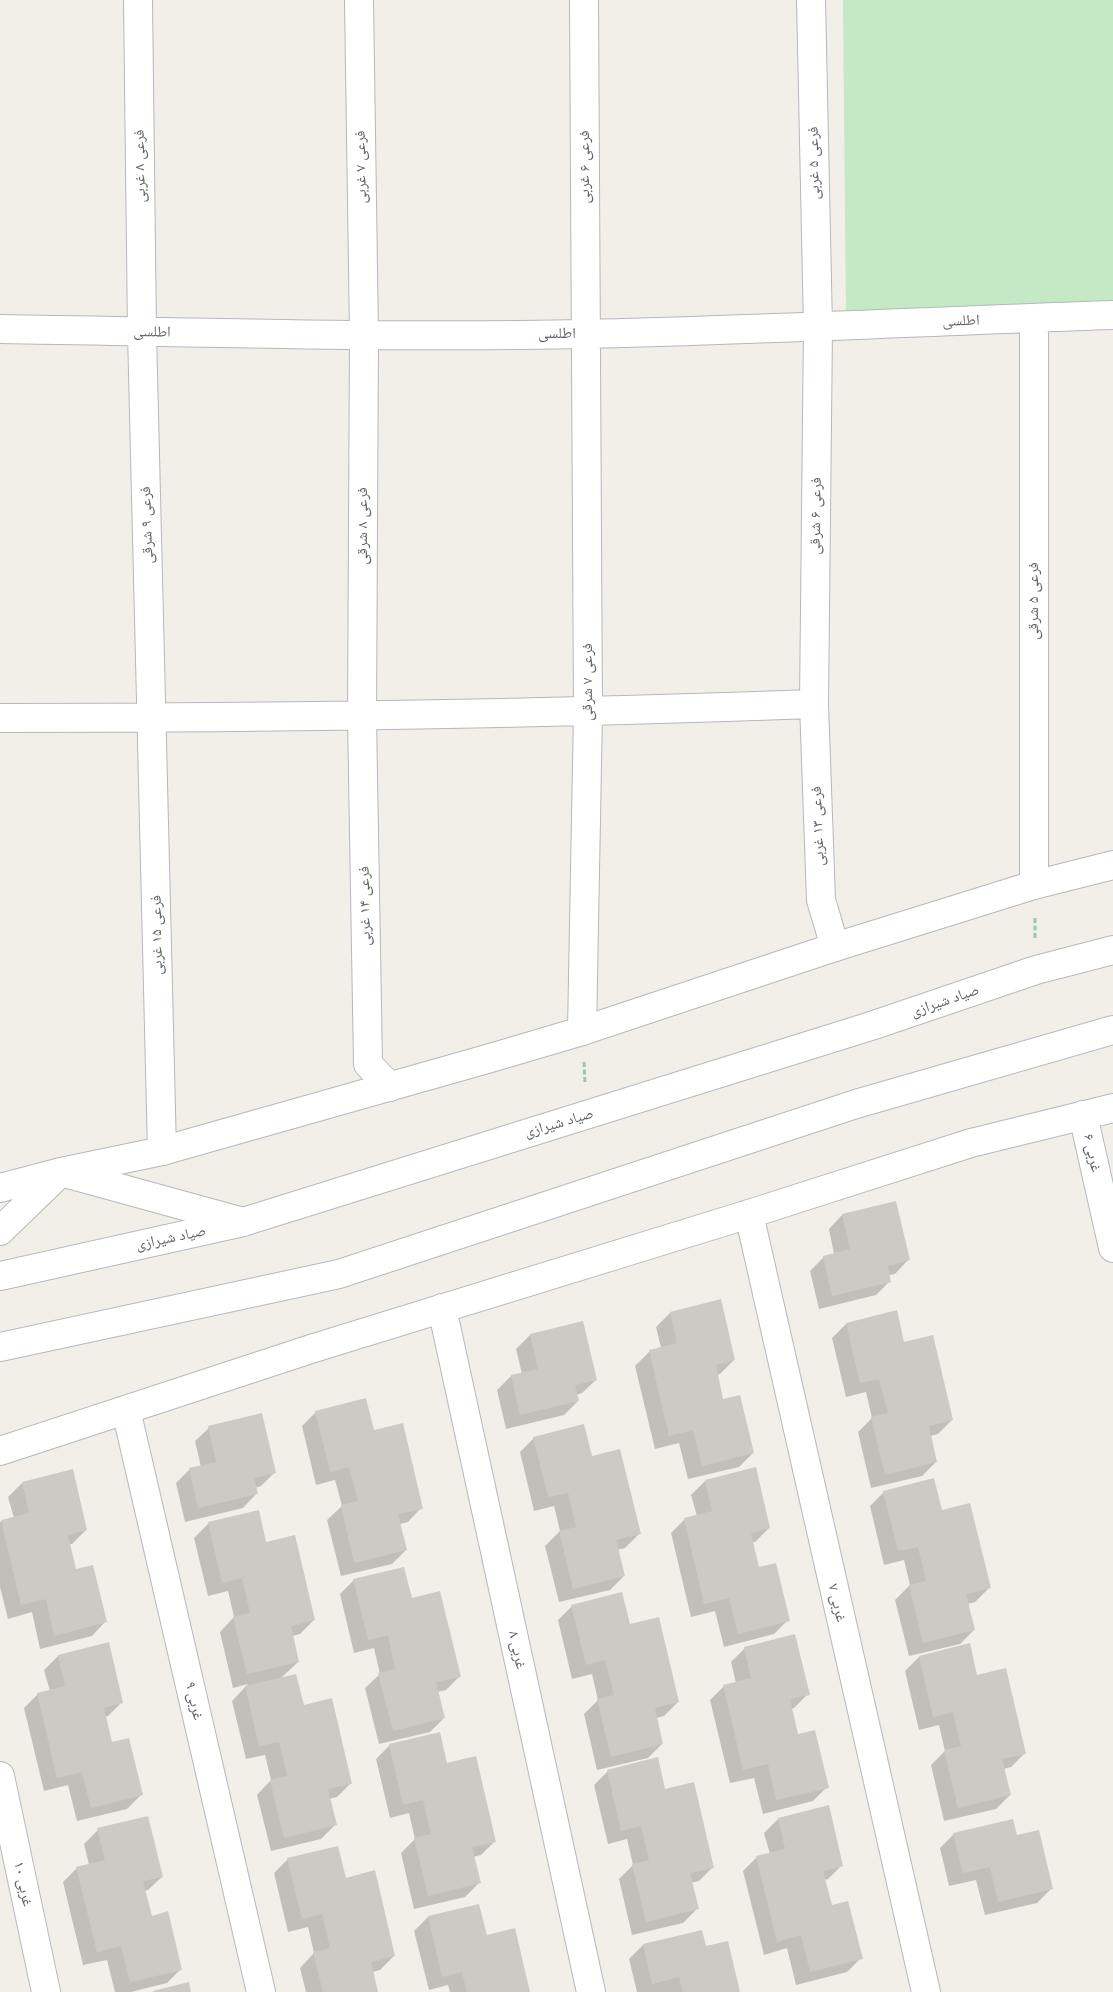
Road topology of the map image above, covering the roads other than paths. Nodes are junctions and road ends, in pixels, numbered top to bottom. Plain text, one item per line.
1 (138, 0) edge
2 (359, 0) edge
3 (584, 0) edge
4 (810, 0) edge
5 (1113, 315) edge
6 (1034, 318) junction
7 (818, 327) junction
8 (0, 329) edge
9 (142, 332) junction
10 (585, 334) junction
11 (364, 335) junction
12 (814, 704) junction
13 (588, 712) junction
14 (362, 717) junction
15 (0, 718) edge
16 (152, 718) junction
17 (1113, 865) edge
18 (1034, 885) junction
19 (834, 946) junction
20 (1113, 950) edge
21 (1113, 1030) edge
22 (582, 1031) junction
23 (390, 1088) junction
24 (1113, 1108) edge
25 (1083, 1116) junction
26 (162, 1151) junction
27 (61, 1172) junction
28 (0, 1188) edge
29 (749, 1214) junction
30 (243, 1222) junction
31 (0, 1231) edge
32 (1113, 1248) edge
33 (0, 1276) edge
34 (442, 1308) junction
35 (0, 1347) edge
36 (126, 1410) junction
37 (0, 1451) edge
38 (0, 1776) edge
39 (46, 1992) edge
40 (261, 1992) edge
41 (591, 1992) edge
42 (926, 1992) edge

1 - 9 street, فرعی ۸ غربی
2 - 11 street, فرعی ۷ غربی
3 - 10 street, فرعی ۶ غربی
4 - 7 street, فرعی ۵ غربی
5 - 6 street, اطلسی
6 - 7 street, اطلسی
6 - 18 street, فرعی ۵ شرقی
7 - 10 street, اطلسی
7 - 12 street, فرعی ۶ شرقی
8 - 9 street, اطلسی
9 - 11 street, اطلسی
9 - 16 street, فرعی ۹ شرقی
10 - 11 street, اطلسی
10 - 13 street, فرعی ۷ شرقی
11 - 14 street, فرعی ۸ شرقی
12 - 13 street
12 - 19 street, فرعی ۱۳ غربی
13 - 14 street
13 - 22 street, فرعی ۷ شرقی
14 - 16 street
14 - 23 street, فرعی ۱۴ غربی
15 - 16 street
16 - 26 street, فرعی ۱۵ غربی
17 - 18 street
18 - 19 street
19 - 22 street
20 - 30 street, صیاد شیرازی
21 - 35 street
22 - 23 street
23 - 26 street
24 - 25 street
25 - 29 street
25 - 32 street, ۶ غربی
26 - 27 street
27 - 28 street
27 - 30 street
27 - 31 street
29 - 34 street
29 - 42 street, ۷ غربی
30 - 33 street, صیاد شیرازی
34 - 36 street
34 - 41 street, ۸ غربی
36 - 37 street
36 - 40 street, ۹ غربی
38 - 39 street, ۱۰ غربی

